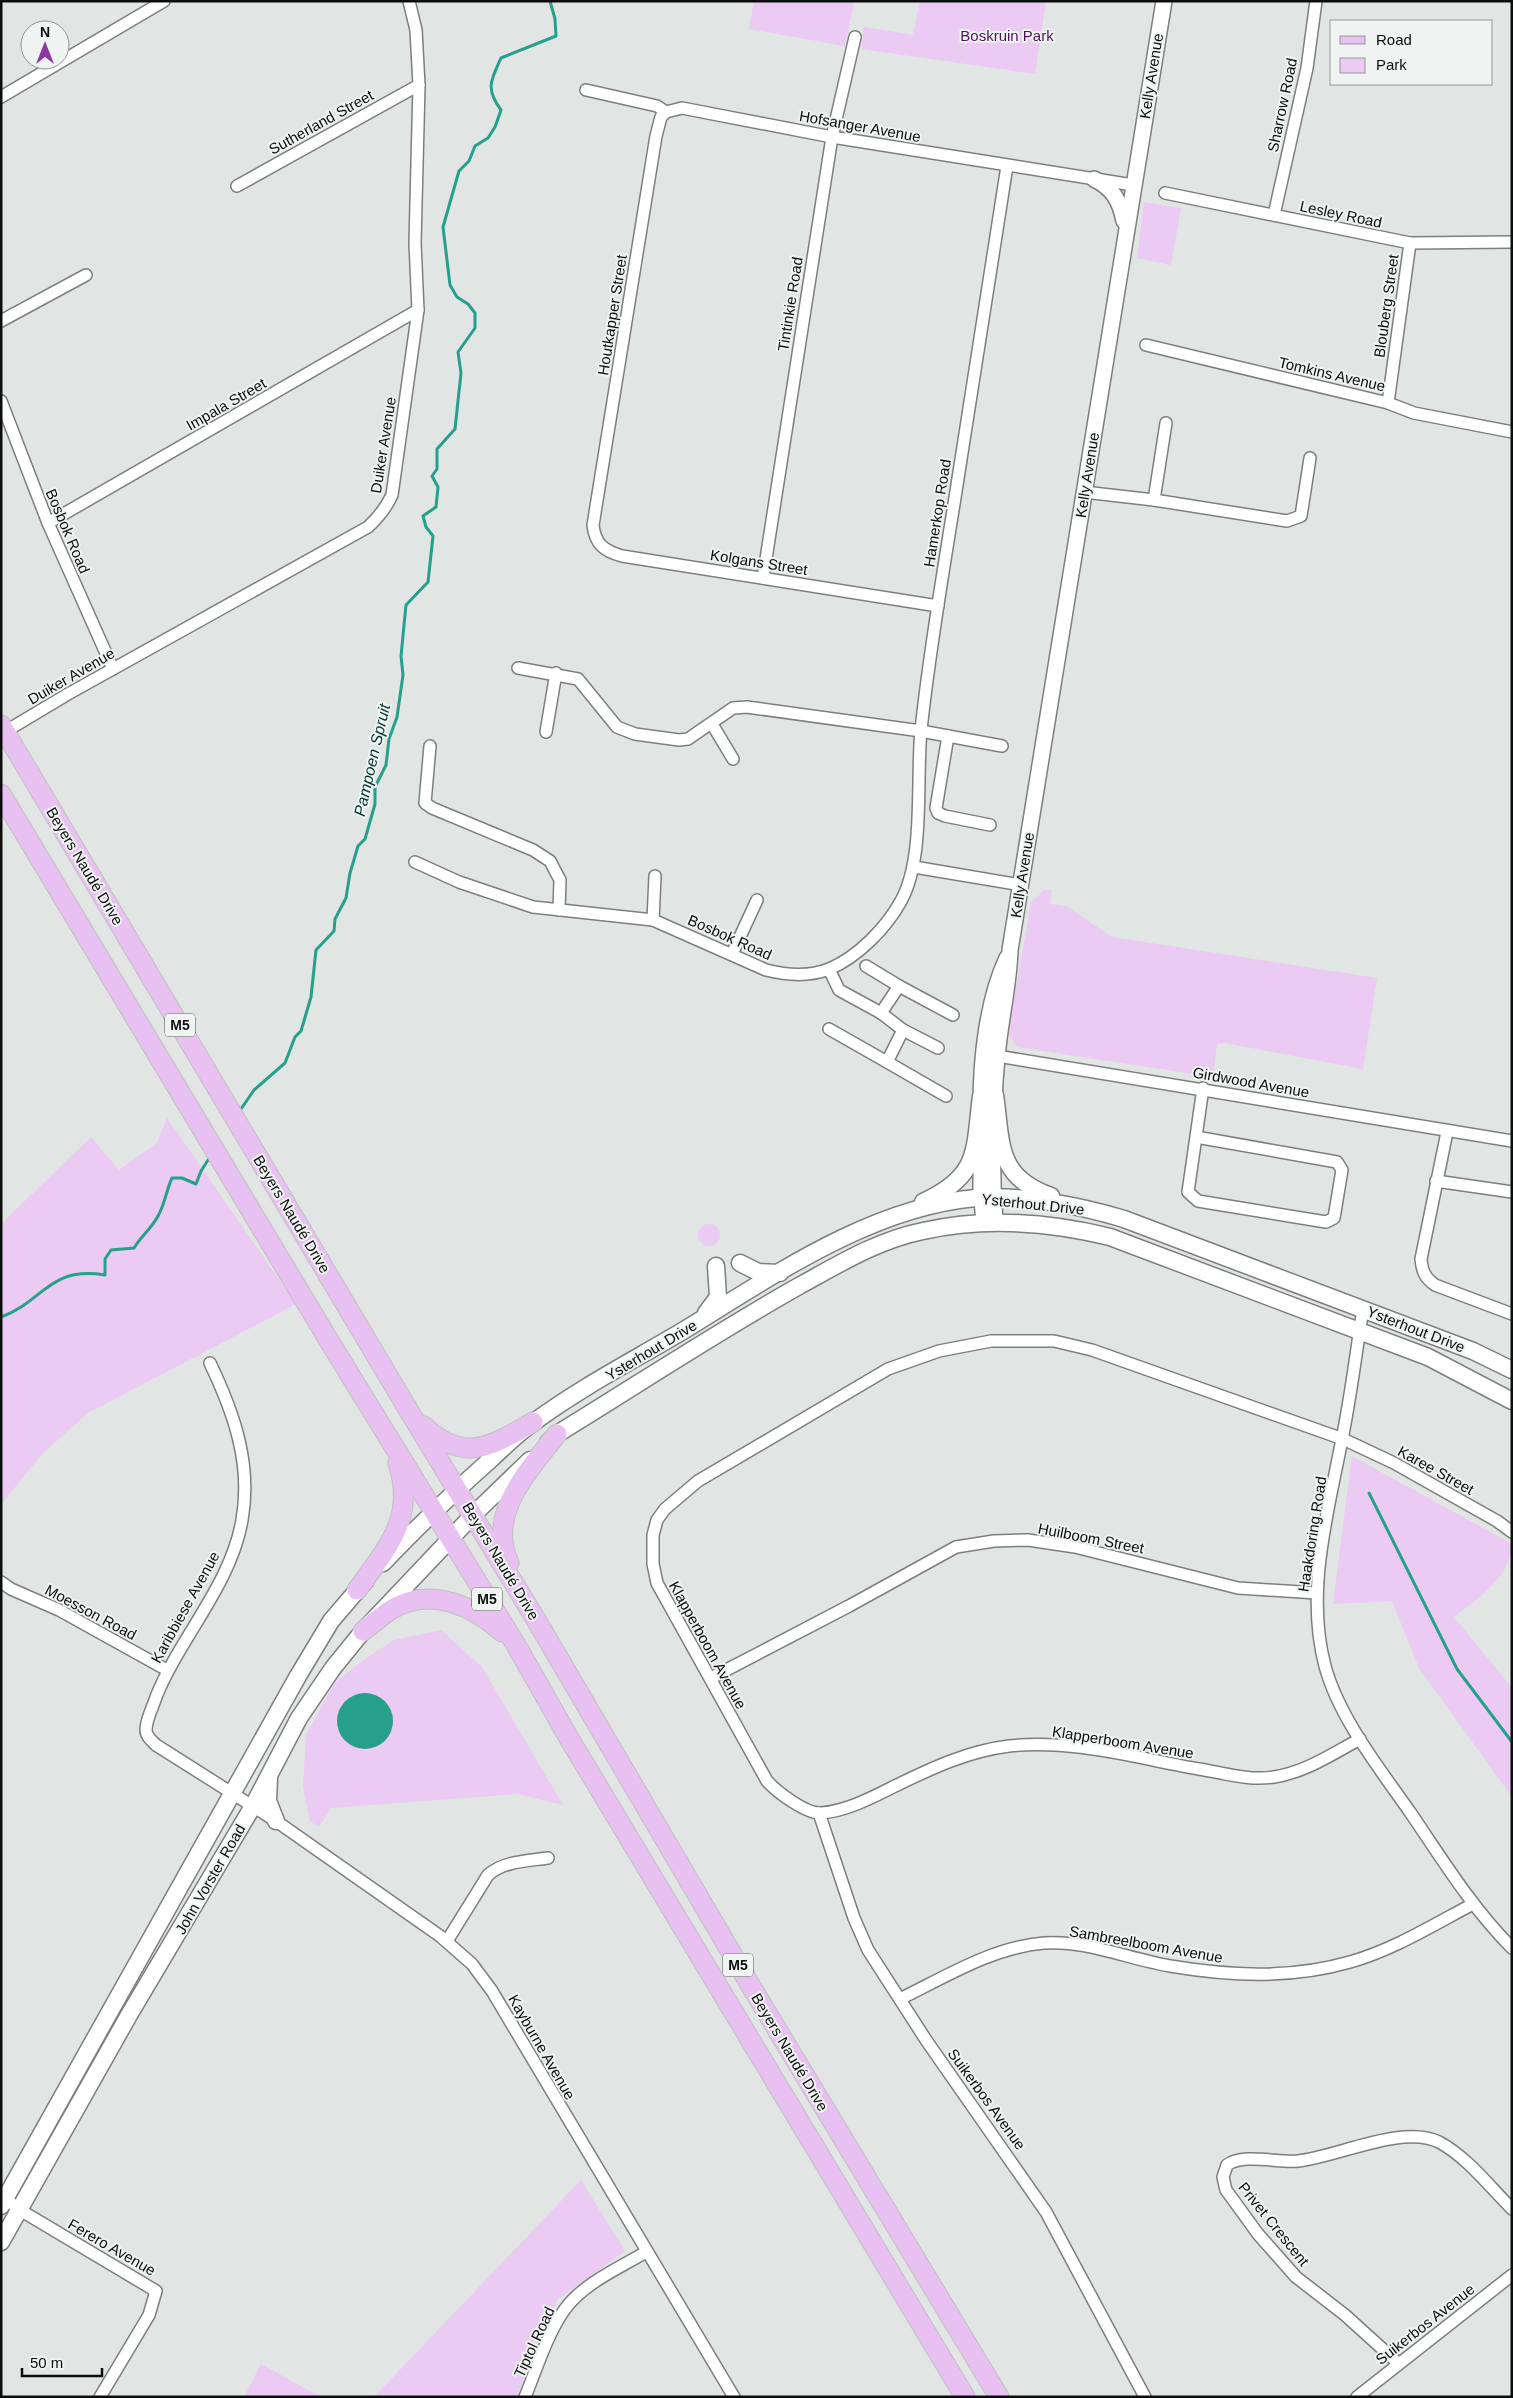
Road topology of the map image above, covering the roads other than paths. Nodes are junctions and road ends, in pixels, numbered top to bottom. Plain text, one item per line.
1 (164, 1) edge
2 (409, 1) edge
3 (1164, 1) edge
4 (1316, 1) edge
5 (855, 37) dead end
6 (419, 85) junction
7 (586, 90) dead end
8 (1, 97) edge
9 (666, 112) junction
10 (832, 137) junction
11 (1007, 166) junction
12 (1094, 179) junction
13 (1133, 185) junction
14 (237, 186) dead end
15 (1165, 194) dead end
16 (1274, 215) junction
17 (1125, 230) junction
18 (1512, 242) edge
19 (1410, 244) junction
20 (86, 275) dead end
21 (418, 310) junction
22 (1, 320) edge
23 (1146, 345) dead end
24 (1, 401) edge
25 (1388, 403) junction
26 (1166, 423) dead end
27 (1512, 432) edge
28 (1310, 458) dead end
29 (1084, 492) junction
30 (1154, 500) junction
31 (48, 523) junction
32 (593, 525) joint
33 (763, 578) junction
34 (938, 606) junction
35 (518, 668) dead end
36 (113, 669) junction
37 (556, 674) junction
38 (712, 724) junction
39 (3, 730) edge
40 (921, 731) junction
41 (546, 732) dead end
42 (948, 736) junction
43 (430, 746) dead end
44 (1002, 746) dead end
45 (733, 759) dead end
46 (1, 794) edge
47 (990, 825) dead end
48 (415, 862) dead end
49 (914, 867) junction
50 (655, 876) dead end
51 (1020, 885) junction
52 (757, 900) dead end
53 (559, 910) junction
54 (653, 920) junction
55 (732, 954) junction
56 (866, 966) dead end
57 (829, 969) junction
58 (899, 986) junction
59 (881, 1013) junction
60 (952, 1015) dead end
61 (829, 1029) dead end
62 (903, 1030) junction
63 (938, 1048) dead end
64 (990, 1055) junction
65 (887, 1062) junction
66 (1202, 1088) junction
67 (988, 1095) junction
68 (946, 1096) dead end
69 (1447, 1132) junction
70 (1196, 1137) junction
71 (1512, 1141) edge
72 (1436, 1182) junction
73 (1512, 1192) edge
74 (988, 1197) junction
75 (1081, 1208) junction
76 (889, 1217) junction
77 (990, 1222) junction
78 (740, 1263) dead end
79 (716, 1266) dead end
80 (780, 1273) junction
81 (1363, 1309) junction
82 (1512, 1314) edge
83 (695, 1323) junction
84 (1360, 1330) junction
85 (210, 1363) dead end
86 (1512, 1370) edge
87 (1512, 1401) edge
88 (409, 1411) junction
89 (533, 1422) junction
90 (384, 1429) junction
91 (557, 1434) junction
92 (1343, 1438) junction
93 (457, 1489) junction
94 (434, 1512) junction
95 (473, 1515) junction
96 (1512, 1532) edge
97 (450, 1538) junction
98 (1, 1582) edge
99 (357, 1590) junction
100 (1317, 1593) junction
101 (535, 1618) junction
102 (363, 1631) junction
103 (516, 1645) junction
104 (167, 1670) junction
105 (710, 1678) junction
106 (1360, 1739) junction
107 (270, 1770) junction
108 (234, 1794) junction
109 (253, 1806) junction
110 (819, 1814) junction
111 (276, 1821) junction
112 (548, 1858) dead end
113 (1473, 1904) junction
114 (447, 1941) junction
115 (1512, 1948) edge
116 (900, 1999) junction
117 (3, 2200) edge
118 (1512, 2209) edge
119 (20, 2210) junction
120 (1, 2242) edge
121 (646, 2252) junction
122 (1512, 2275) edge
123 (1398, 2364) junction
124 (100, 2397) edge
125 (525, 2397) edge
126 (734, 2397) edge
127 (965, 2397) edge
128 (999, 2397) edge
129 (1146, 2397) edge
130 (1356, 2397) edge

1 - 8 street
2 - 6 street, Duiker Avenue
3 - 13 street, Kelly Avenue
4 - 16 street, Sharrow Road
5 - 10 street, Tintinkie Road
6 - 14 street, Sutherland Street
6 - 21 street, Duiker Avenue
7 - 9 street, Hofsanger Avenue
9 - 10 street, Hofsanger Avenue
9 - 32 street, Houtkapper Street
10 - 11 street, Hofsanger Avenue
10 - 33 street, Tintinkie Road
11 - 12 street, Hofsanger Avenue
11 - 34 street, Hamerkop Road
12 - 13 street, Hofsanger Avenue
12 - 17 street
13 - 17 street, Kelly Avenue
15 - 16 street, Lesley Road
16 - 19 street, Lesley Road
17 - 29 street, Kelly Avenue
18 - 19 street, Lesley Road
19 - 25 street, Blouberg Street
20 - 22 street
21 - 31 street, Impala Street
21 - 36 street, Duiker Avenue
23 - 25 street, Tomkins Avenue
24 - 31 street, Bosbok Road
25 - 27 street, Tomkins Avenue
26 - 30 street
28 - 30 street
29 - 30 street
29 - 51 street, Kelly Avenue
31 - 36 street, Bosbok Road
32 - 33 street, Kolgans Street
33 - 34 street, Kolgans Street
34 - 40 street, Hamerkop Road
35 - 37 street
36 - 39 street, Duiker Avenue
37 - 38 street
37 - 41 street
38 - 40 street
38 - 45 street
39 - 88 main road, Beyers Naudé Drive / M5
40 - 42 street
40 - 49 street, Hamerkop Road
42 - 44 street
42 - 47 street
43 - 53 street
46 - 90 main road, Beyers Naudé Drive / M5
48 - 53 street, Bosbok Road
49 - 51 street
49 - 57 street, Bosbok Road
50 - 54 street
51 - 64 street, Kelly Avenue
52 - 55 street
53 - 54 street, Bosbok Road
54 - 55 street, Bosbok Road
55 - 57 street, Bosbok Road
56 - 58 street
57 - 59 street
58 - 59 street
58 - 60 street
59 - 62 street
61 - 65 street
62 - 63 street
62 - 65 street
64 - 66 street, Girdwood Avenue
64 - 67 street, Kelly Avenue
65 - 68 street
66 - 69 street, Girdwood Avenue
66 - 70 street
67 - 74 street, Kelly Avenue
67 - 75 main road
67 - 76 main road
69 - 71 street, Girdwood Avenue
69 - 72 street
70 - 70 street
72 - 73 street
72 - 82 street
74 - 75 main road, Ysterhout Drive
74 - 76 main road, Ysterhout Drive
74 - 77 street, Kelly Avenue
75 - 81 main road, Ysterhout Drive
76 - 80 main road, Ysterhout Drive
77 - 84 main road, Ysterhout Drive
77 - 91 main road, Ysterhout Drive
78 - 80 main road
79 - 83 main road
80 - 83 main road, Ysterhout Drive
81 - 84 street, Haakdoring Road
81 - 86 main road, Ysterhout Drive
83 - 89 main road, Ysterhout Drive
84 - 87 main road, Ysterhout Drive
84 - 92 street, Haakdoring Road
85 - 104 street, Karibbiese Avenue
88 - 89 main road
88 - 93 main road, Beyers Naudé Drive / M5
89 - 93 main road, Ysterhout Drive
90 - 94 main road, Beyers Naudé Drive / M5
90 - 99 main road
91 - 95 main road, Ysterhout Drive
91 - 101 main road
92 - 96 street, Karee Street
92 - 100 street, Haakdoring Road
92 - 105 street, Klapperboom Avenue
93 - 94 main road, Ysterhout Drive
93 - 95 main road, Beyers Naudé Drive / M5
94 - 97 main road, Beyers Naudé Drive / M5
94 - 99 main road, John Vorster Road
95 - 97 main road, Ysterhout Drive
95 - 101 main road, Beyers Naudé Drive / M5
97 - 102 main road, John Vorster Road
97 - 103 main road, Beyers Naudé Drive / M5
98 - 104 street, Moesson Road
99 - 108 main road, John Vorster Road
100 - 105 street, Huilboom Street
100 - 106 street, Haakdoring Road
101 - 128 main road, Beyers Naudé Drive / M5
102 - 103 main road
102 - 107 main road, John Vorster Road
103 - 127 main road, Beyers Naudé Drive / M5
104 - 108 street, Karibbiese Avenue
105 - 110 street, Klapperboom Avenue
106 - 110 street, Klapperboom Avenue
106 - 113 street, Haakdoring Road
107 - 109 main road, John Vorster Road
107 - 111 main road
108 - 109 street, Kayburne Avenue
108 - 117 main road, John Vorster Road
109 - 111 street, Kayburne Avenue
109 - 119 main road, John Vorster Road
110 - 116 street, Suikerbos Avenue
111 - 114 street, Kayburne Avenue
112 - 114 street
113 - 115 street, Haakdoring Road
113 - 116 street, Sambreelboom Avenue
114 - 121 street, Kayburne Avenue
116 - 129 street, Suikerbos Avenue
117 - 119 street, Ferero Avenue
118 - 123 street, Privet Crescent
119 - 120 main road, John Vorster Road
119 - 124 street, Ferero Avenue
121 - 125 street, Tiptol Road
121 - 126 street, Kayburne Avenue
122 - 123 street, Suikerbos Avenue
123 - 130 street, Suikerbos Avenue

